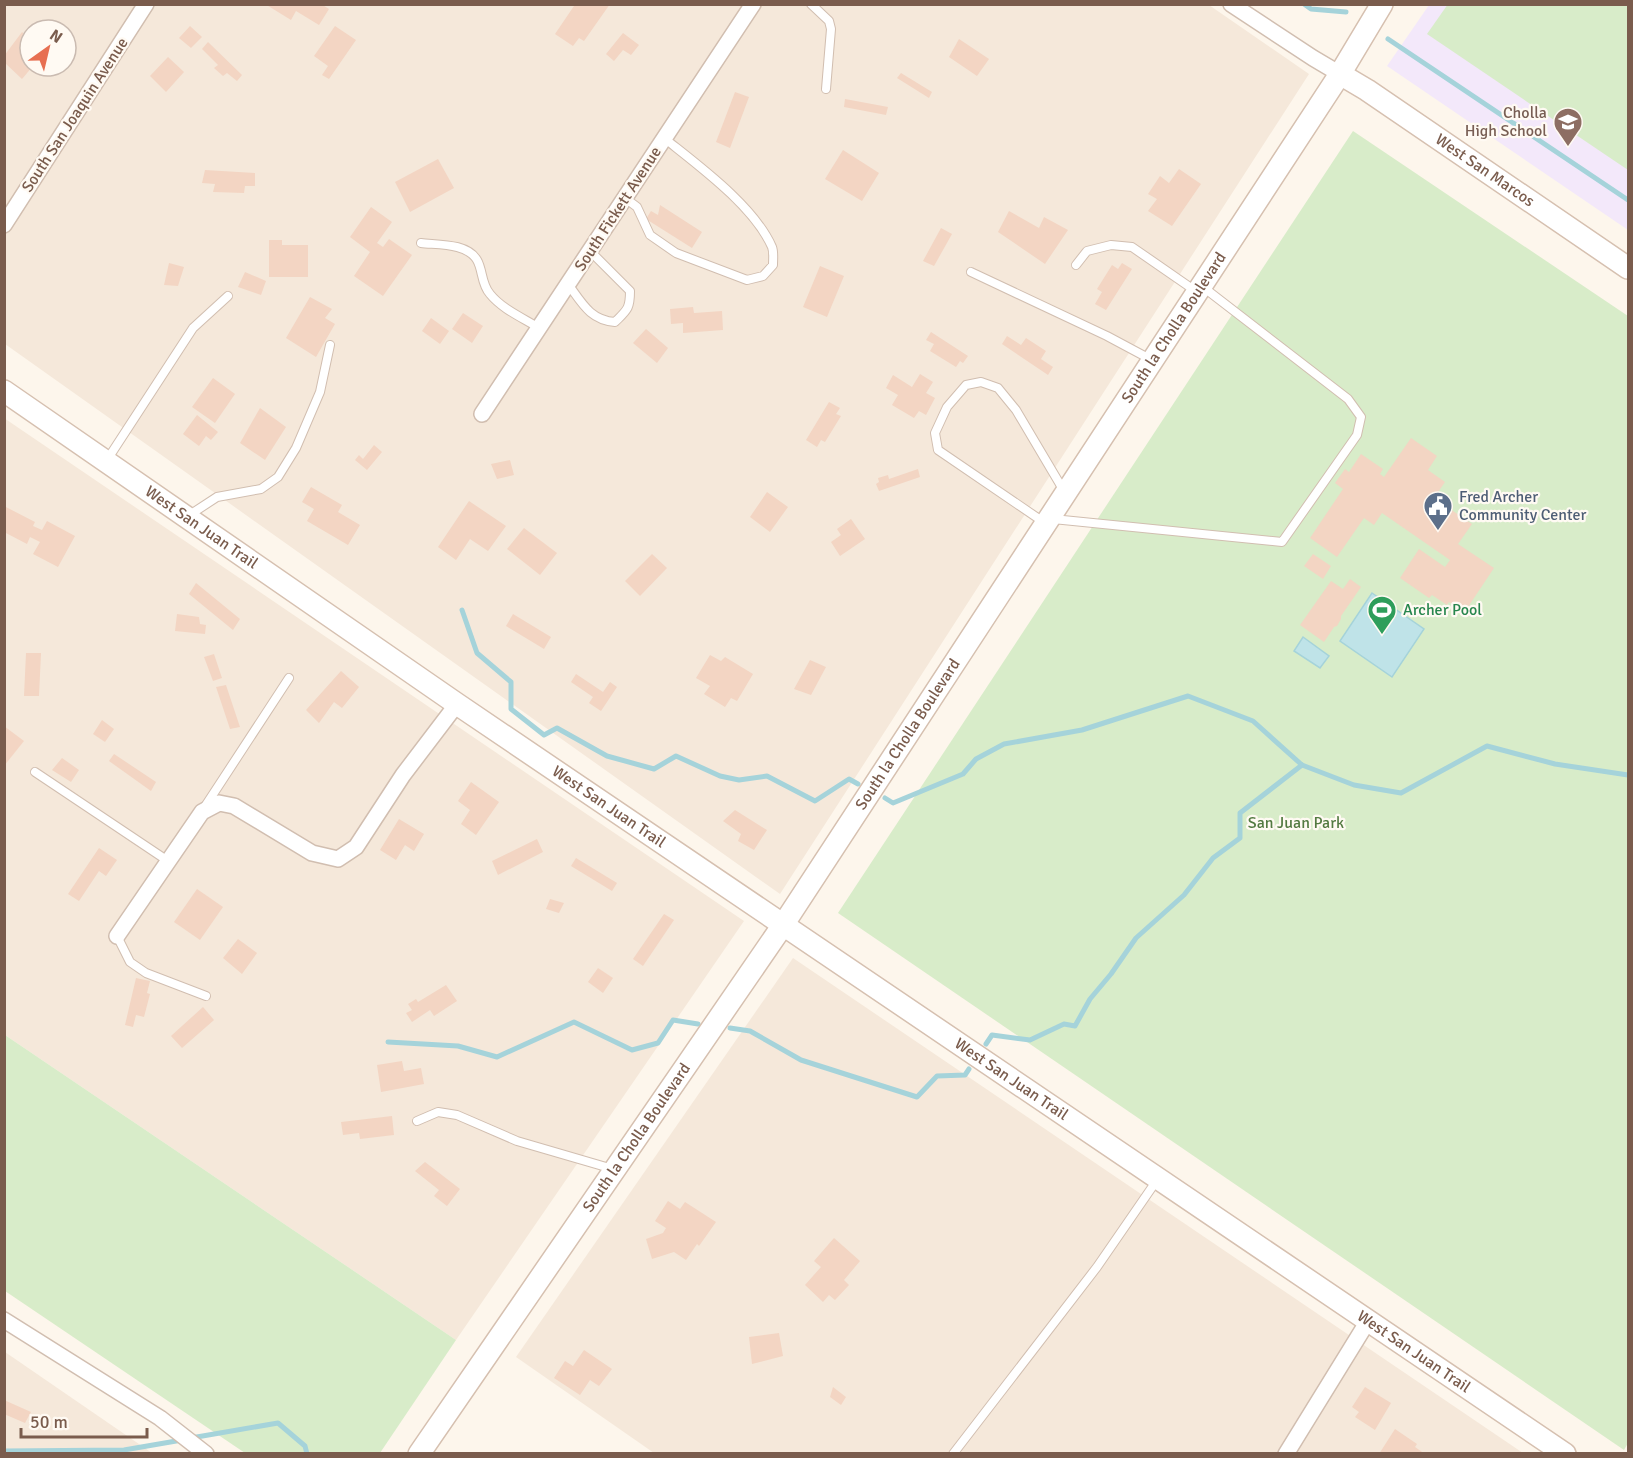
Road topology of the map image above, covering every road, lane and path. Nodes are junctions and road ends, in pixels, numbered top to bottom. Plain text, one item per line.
1 (146, 4) edge
2 (753, 4) edge
3 (811, 4) edge
4 (1231, 4) edge
5 (1382, 4) edge
6 (1340, 74) junction
7 (826, 89) dead end
8 (664, 138) junction
9 (625, 198) junction
10 (4, 225) edge
11 (421, 243) dead end
12 (590, 251) junction
13 (1076, 265) dead end
14 (1629, 268) edge
15 (971, 272) dead end
16 (568, 284) junction
17 (1200, 289) junction
18 (228, 296) dead end
19 (540, 328) junction
20 (330, 345) dead end
21 (1152, 360) junction
22 (4, 391) edge
23 (482, 414) dead end
24 (106, 461) junction
25 (1066, 494) junction
26 (187, 517) junction
27 (1048, 521) junction
28 (289, 678) dead end
29 (457, 704) junction
30 (35, 772) dead end
31 (202, 812) junction
32 (168, 861) junction
33 (783, 925) junction
34 (117, 936) joint
35 (206, 996) dead end
36 (417, 1121) dead end
37 (615, 1170) junction
38 (1158, 1179) junction
39 (4, 1320) edge
40 (1368, 1321) junction
41 (206, 1454) edge
42 (419, 1454) edge
43 (953, 1454) edge
44 (1286, 1454) edge
45 (1565, 1454) edge

1 - 10 street, South San Joaquin Avenue
2 - 8 street, South Fickett Avenue
3 - 7 lane
4 - 6 street
5 - 6 street, South la Cholla Boulevard
6 - 14 street, West San Marcos
6 - 17 street, South la Cholla Boulevard
8 - 9 street, South Fickett Avenue
8 - 9 lane
9 - 12 street, South Fickett Avenue
11 - 19 lane
12 - 16 street, South Fickett Avenue
12 - 16 lane
13 - 17 lane
15 - 21 lane
16 - 19 street, South Fickett Avenue
17 - 21 street, South la Cholla Boulevard
17 - 27 lane
18 - 24 lane
19 - 23 street, South Fickett Avenue
20 - 26 lane
21 - 25 street, South la Cholla Boulevard
22 - 24 street, West San Juan Trail
24 - 26 street, West San Juan Trail
25 - 27 street, South la Cholla Boulevard
25 - 27 lane
26 - 29 street, West San Juan Trail
27 - 33 street, South la Cholla Boulevard
28 - 31 lane
29 - 31 street
29 - 33 street, West San Juan Trail
30 - 32 lane
31 - 32 street
32 - 34 street
33 - 37 street, South la Cholla Boulevard
33 - 38 street, West San Juan Trail
34 - 35 lane
36 - 37 lane
37 - 42 street, South la Cholla Boulevard
38 - 40 street, West San Juan Trail
38 - 43 lane
39 - 41 street
40 - 44 street
40 - 45 street, West San Juan Trail

